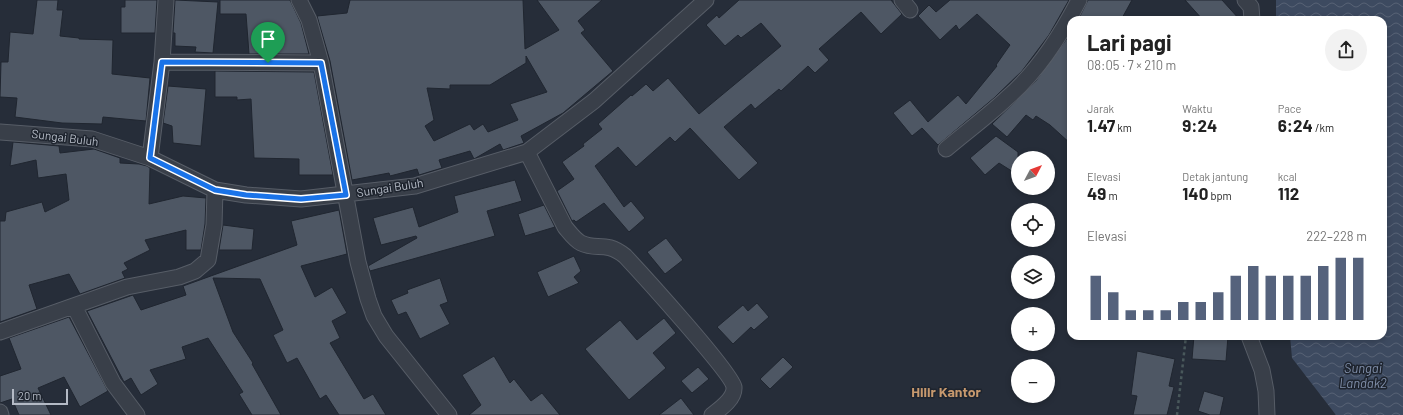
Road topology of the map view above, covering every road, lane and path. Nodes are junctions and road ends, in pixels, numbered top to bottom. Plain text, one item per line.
1 (166, 0) edge
2 (299, 0) edge
3 (706, 0) edge
4 (1079, 0) edge
5 (1245, 0) edge
6 (1070, 16) edge
7 (1252, 16) edge
8 (1067, 20) edge
9 (162, 62) junction
10 (321, 63) junction
11 (0, 132) edge
12 (946, 149) dead end
13 (526, 152) junction
14 (150, 158) junction
15 (215, 190) junction
16 (346, 195) junction
17 (74, 306) junction
18 (0, 332) edge
19 (1186, 340) edge
20 (1251, 340) edge
21 (137, 415) edge
22 (449, 415) edge
23 (712, 415) edge
24 (1177, 415) edge
25 (1267, 415) edge

1 - 9 street
2 - 10 street
3 - 13 street, Sungai Buluh
4 - 6 street
5 - 7 street
8 - 12 street
9 - 10 street
9 - 14 street
10 - 16 street
11 - 14 street, Sungai Buluh
13 - 16 street, Sungai Buluh
13 - 23 street
14 - 15 street, Sungai Buluh
15 - 16 street, Sungai Buluh
15 - 17 street
16 - 22 street
17 - 18 street
17 - 21 street
19 - 24 path
20 - 25 street

